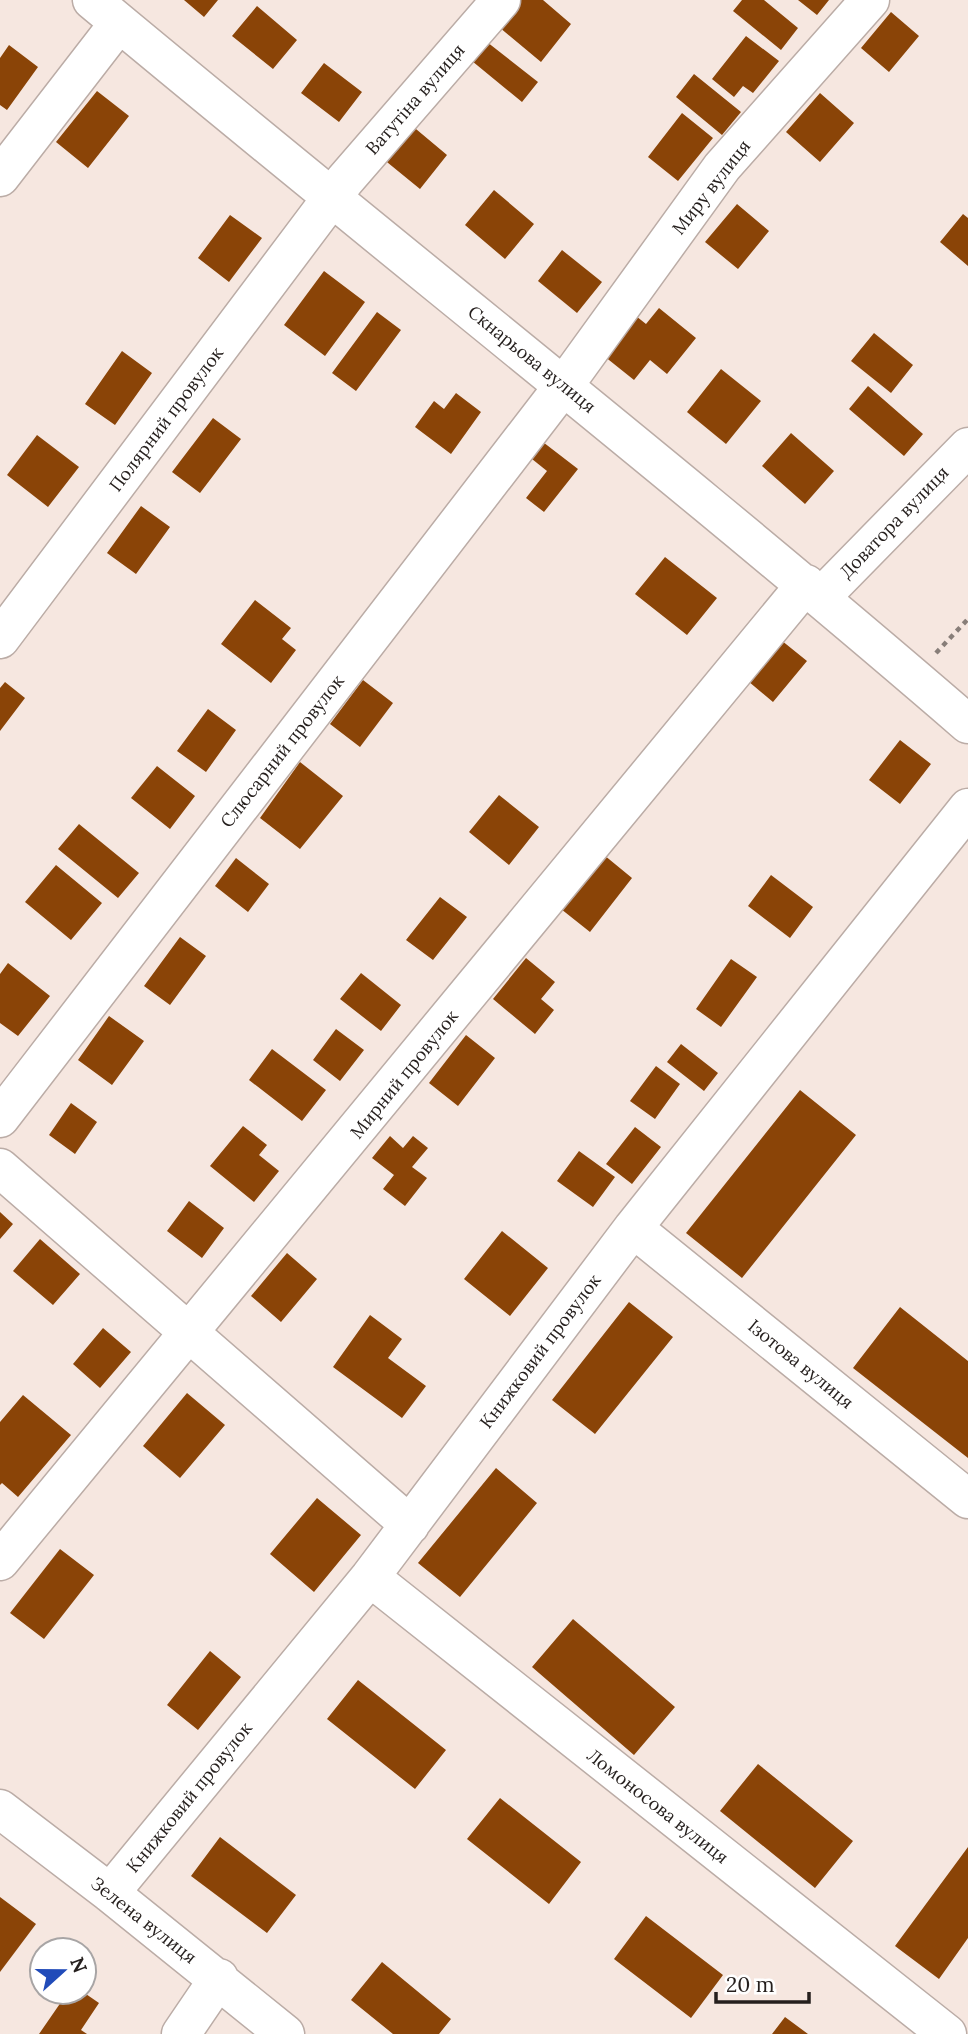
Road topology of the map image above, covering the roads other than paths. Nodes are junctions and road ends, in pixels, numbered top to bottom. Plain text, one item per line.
1 (500, 0) edge
2 (870, 0) edge
3 (106, 11) edge
4 (0, 177) edge
5 (331, 200) junction
6 (565, 384) junction
7 (968, 447) edge
8 (814, 590) junction
9 (0, 639) edge
10 (968, 724) edge
11 (968, 808) edge
12 (0, 1118) edge
13 (0, 1168) edge
14 (633, 1228) junction
15 (191, 1333) junction
16 (968, 1499) edge
17 (410, 1525) junction
18 (0, 1561) edge
19 (370, 1577) junction
20 (0, 1809) edge
21 (110, 1893) junction
22 (219, 1978) junction
23 (968, 2017) edge
24 (181, 2034) edge
25 (285, 2034) edge
26 (947, 2034) edge
27 (957, 2034) edge

1 - 5 street, Ватутіна вулиця
2 - 6 street, Миру вулиця
3 - 4 street
3 - 5 street, Скнарьова вулиця
5 - 6 street, Скнарьова вулиця
5 - 9 street, Полярний провулок
6 - 8 street, Скнарьова вулиця
6 - 12 street, Слюсарний провулок
7 - 8 street, Доватора вулиця
8 - 10 street, Скнарьова вулиця
8 - 15 street, Мирний провулок
11 - 14 street, Книжковий провулок
13 - 15 street
14 - 16 street, Ізотова вулиця
14 - 17 street, Книжковий провулок
15 - 17 street
15 - 18 street, Мирний провулок
17 - 19 street, Книжковий провулок
19 - 21 street, Книжковий провулок
19 - 26 street, Ломоносова вулиця
20 - 21 street, Зелена вулиця
21 - 22 street, Зелена вулиця
22 - 24 street
22 - 25 street, Зелена вулиця
23 - 27 street

